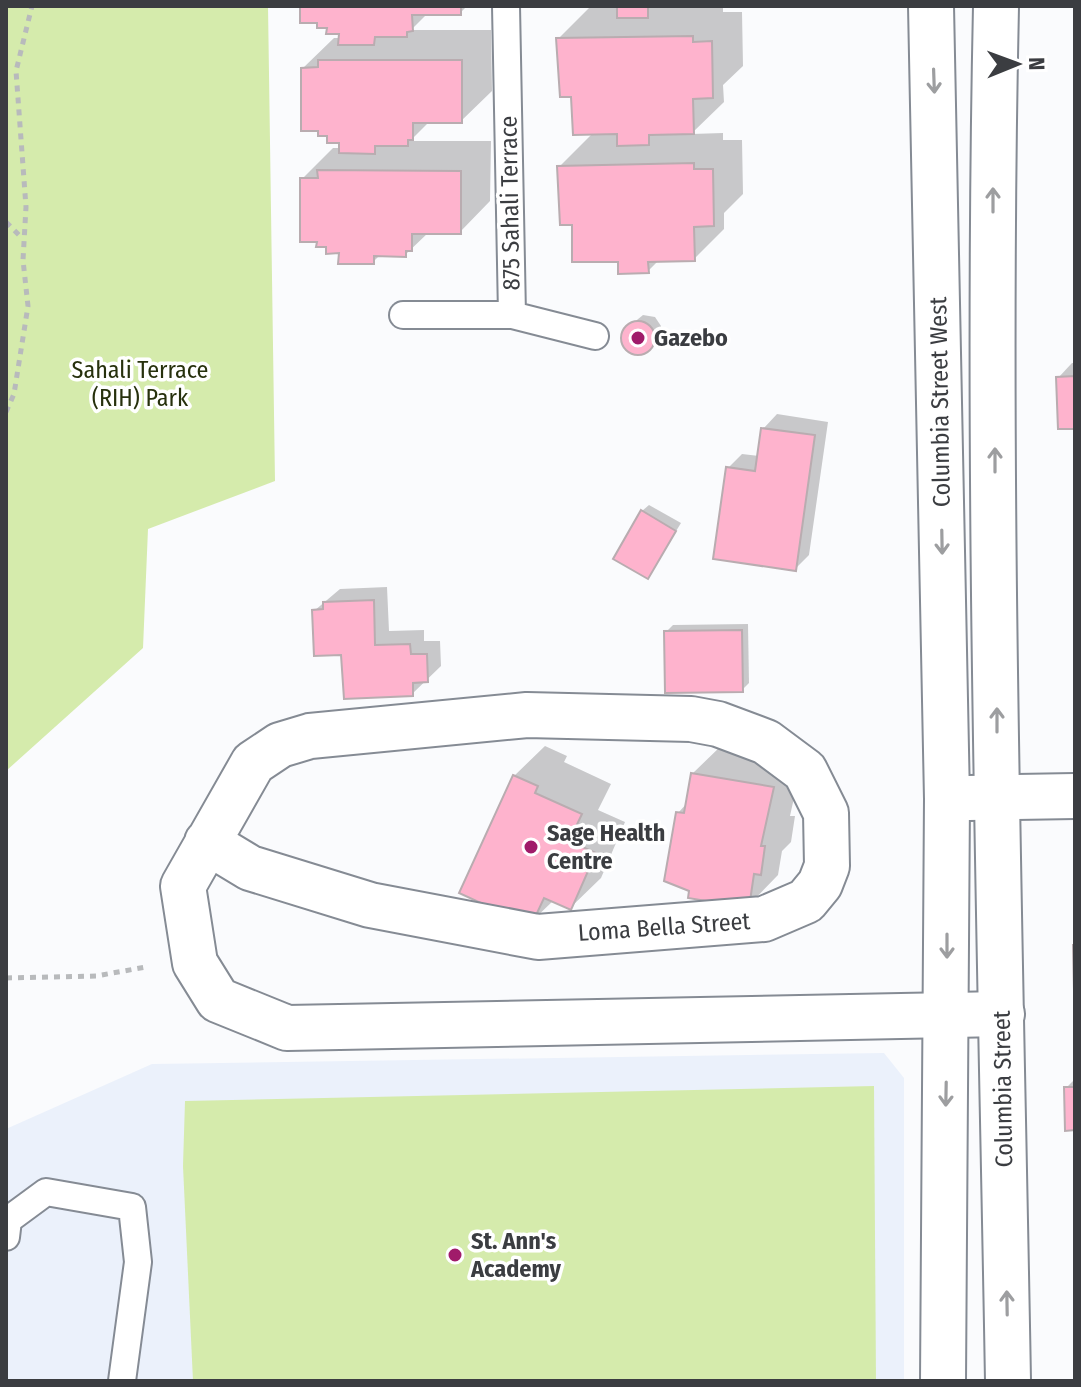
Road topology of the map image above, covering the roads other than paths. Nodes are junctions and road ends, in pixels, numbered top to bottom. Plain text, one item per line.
1 (506, 6) edge
2 (931, 6) edge
3 (996, 6) edge
4 (403, 315) dead end
5 (512, 315) junction
6 (595, 336) dead end
7 (1075, 796) edge
8 (998, 798) junction
9 (947, 799) junction
10 (207, 842) junction
11 (1002, 1014) junction
12 (947, 1016) junction
13 (6, 1237) edge
14 (122, 1381) edge
15 (943, 1381) edge
16 (1008, 1381) edge

1 - 5 lane, 875 Sahali Terrace
2 -> 9 main road, Columbia Street West
8 -> 3 main road
4 - 5 lane
5 - 6 lane, 875 Sahali Terrace
7 - 8 main road
8 - 9 main road
8 - 11 main road, Columbia Street
9 -> 12 main road
10 - 10 main road, Loma Bella Street
10 - 12 main road, Loma Bella Street
11 - 12 main road, Loma Bella Street
16 -> 11 main road, Columbia Street
12 -> 15 main road
13 - 14 lane

